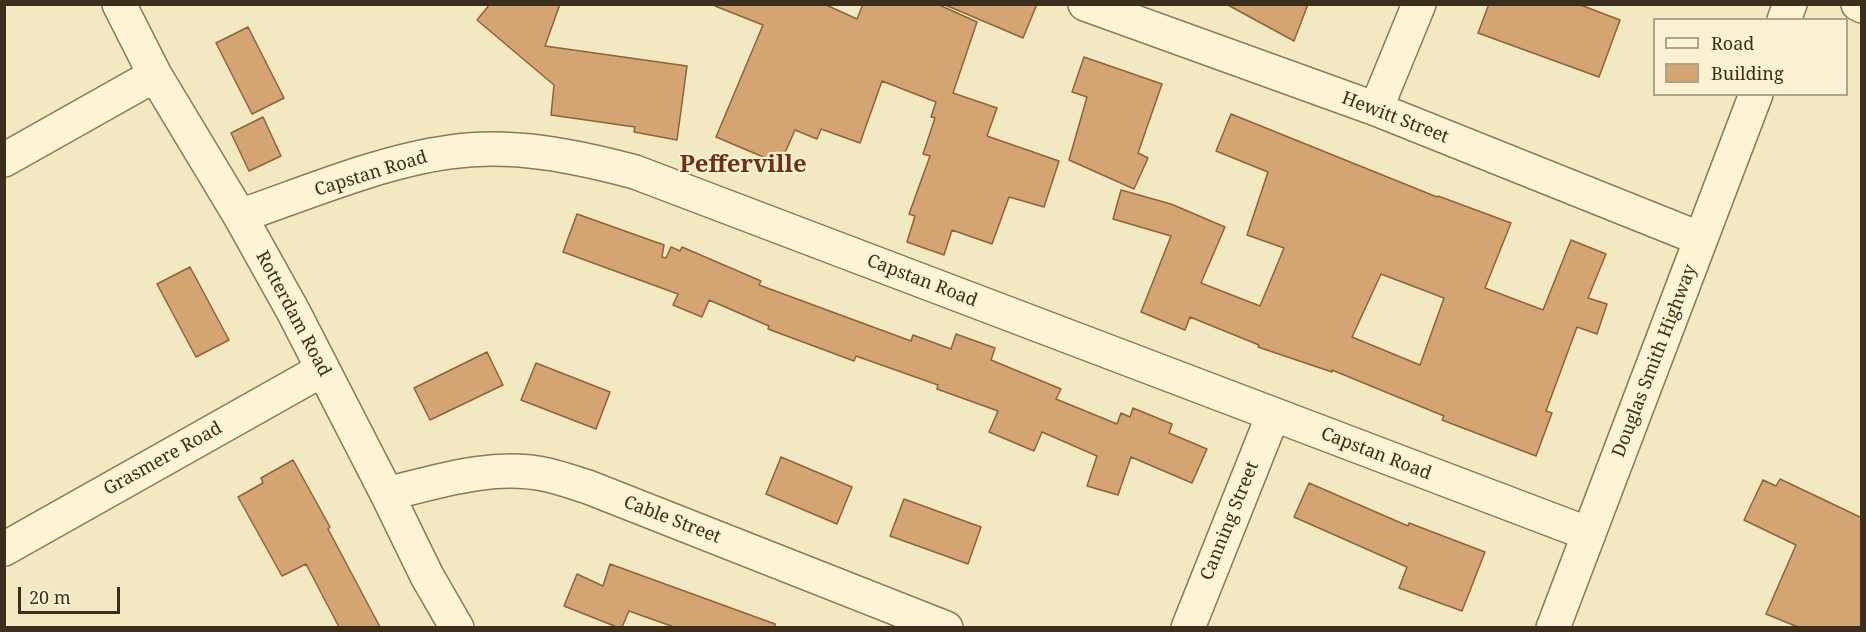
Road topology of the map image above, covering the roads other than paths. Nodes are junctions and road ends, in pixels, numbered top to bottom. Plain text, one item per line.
1 (119, 4) edge
2 (1085, 4) edge
3 (1419, 4) edge
4 (155, 75) junction
5 (1755, 96) edge
6 (1376, 109) junction
7 (4, 160) edge
8 (240, 216) junction
9 (1701, 239) junction
10 (322, 370) junction
11 (1273, 415) junction
12 (387, 494) junction
13 (1589, 534) junction
14 (4, 549) edge
15 (457, 627) edge
16 (946, 627) edge
17 (1188, 627) edge
18 (1553, 627) edge

1 - 4 street, Rotterdam Road
2 - 6 street, Hewitt Street
3 - 6 street
4 - 7 street
4 - 8 street, Rotterdam Road
5 - 9 street, Douglas Smith Highway
6 - 9 street, Hewitt Street
8 - 10 street, Rotterdam Road
8 - 11 street, Capstan Road
9 - 13 street, Douglas Smith Highway
10 - 12 street, Rotterdam Road
10 - 14 street, Grasmere Road
11 - 13 street, Capstan Road
11 - 17 street, Canning Street
12 - 15 street, Rotterdam Road
12 - 16 street, Cable Street
13 - 18 street, Douglas Smith Highway

